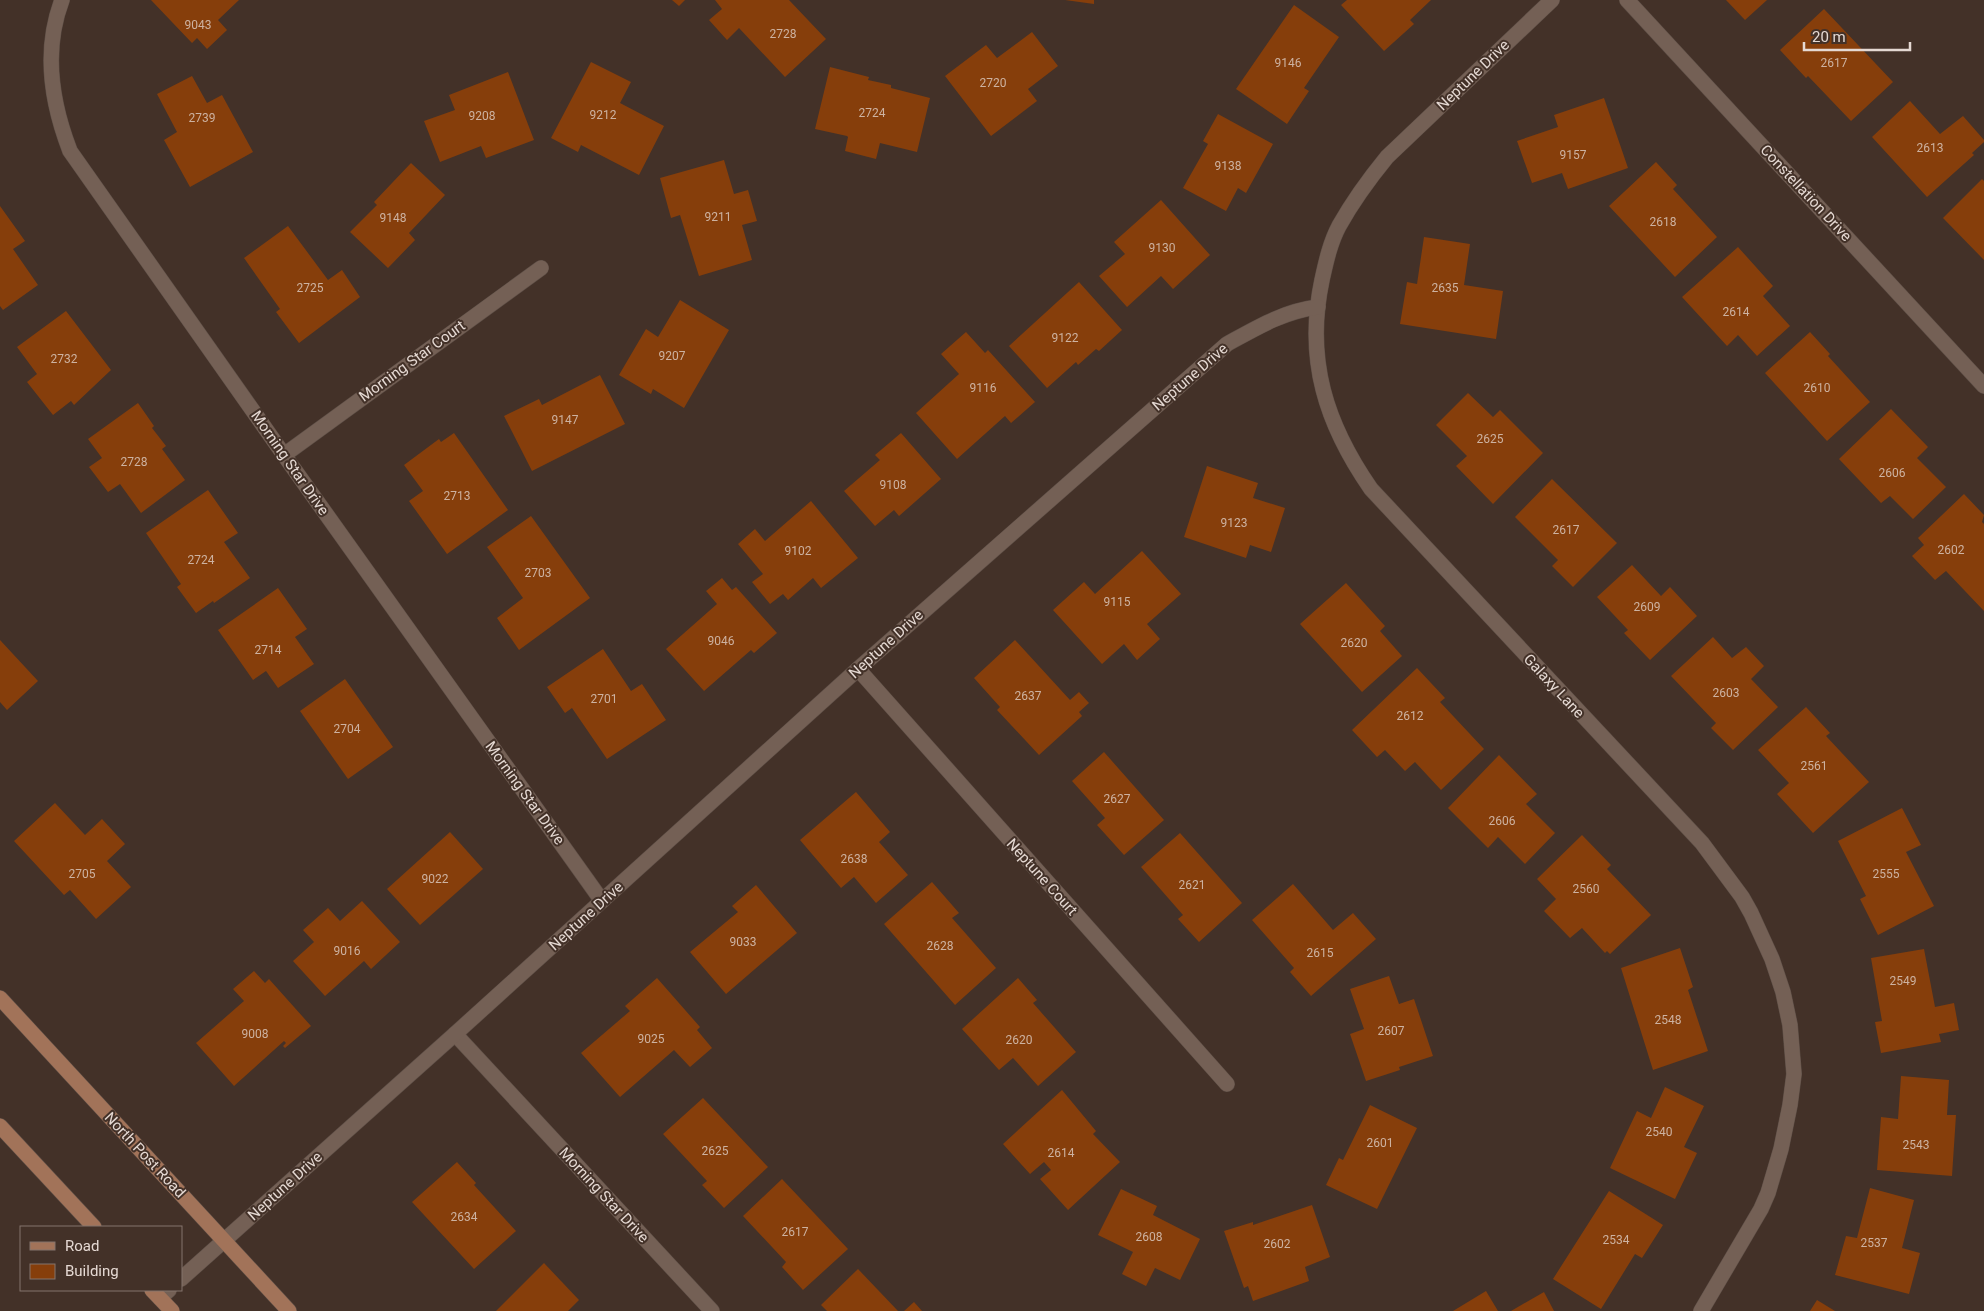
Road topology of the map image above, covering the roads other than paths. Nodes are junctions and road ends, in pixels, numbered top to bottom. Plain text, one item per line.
1 (62, 0) edge
2 (1552, 0) edge
3 (1627, 0) edge
4 (541, 268) dead end
5 (1318, 307) junction
6 (1984, 386) edge
7 (284, 455) junction
8 (858, 669) junction
9 (602, 901) junction
10 (0, 998) edge
11 (455, 1034) junction
12 (1226, 1084) dead end
13 (0, 1126) edge
14 (93, 1226) edge
15 (224, 1241) junction
16 (182, 1278) edge
17 (160, 1293) edge
18 (172, 1311) edge
19 (289, 1311) edge
20 (712, 1311) edge
21 (1701, 1311) edge

1 - 7 street, Morning Star Drive
2 - 5 street, Neptune Drive
3 - 6 street, Constellation Drive
4 - 7 street, Morning Star Court
5 - 8 street, Neptune Drive
5 - 21 street, Galaxy Lane
7 - 9 street, Morning Star Drive
8 - 9 street, Neptune Drive
8 - 12 street, Neptune Court
9 - 11 street, Neptune Drive
10 - 15 main road, North Post Road
11 - 15 street, Neptune Drive
11 - 20 street, Morning Star Drive
13 - 14 main road
15 - 16 street, Neptune Drive
15 - 19 main road, North Post Road
17 - 18 main road

